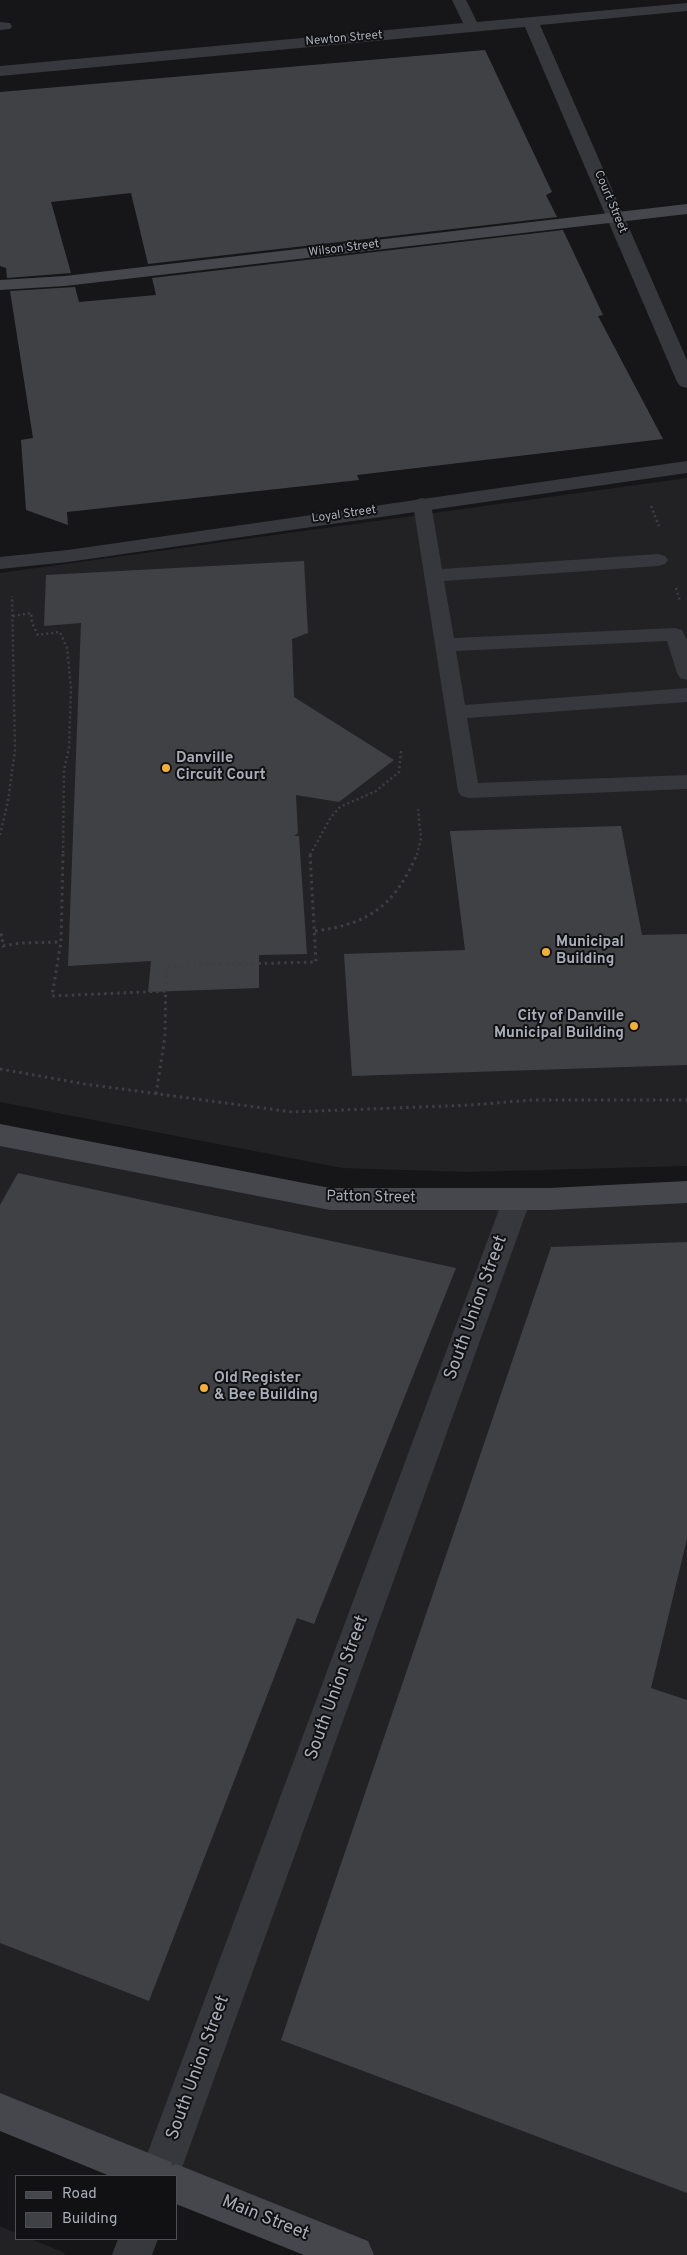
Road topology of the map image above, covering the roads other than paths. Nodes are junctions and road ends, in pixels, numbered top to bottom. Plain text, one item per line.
1 (459, 0) edge
2 (687, 7) edge
3 (531, 22) junction
4 (472, 27) junction
5 (0, 71) edge
6 (687, 210) edge
7 (617, 217) junction
8 (0, 285) edge
9 (687, 382) edge
10 (687, 467) edge
11 (422, 504) junction
12 (658, 560) dead end
13 (0, 563) edge
14 (434, 576) junction
15 (446, 645) junction
16 (687, 673) edge
17 (687, 695) edge
18 (456, 712) junction
19 (687, 782) edge
20 (0, 1135) edge
21 (687, 1192) edge
22 (517, 1200) junction
23 (0, 2112) edge
24 (156, 2175) edge
25 (158, 2175) edge
26 (178, 2185) edge
27 (138, 2240) edge
28 (132, 2255) edge
29 (354, 2255) edge

1 - 4 street
2 - 3 street, Newton Street
3 - 4 street, Newton Street
3 - 7 street, Court Street
4 - 5 street, Newton Street
6 - 7 street, Wilson Street
7 - 8 street, Wilson Street
7 - 9 street, Court Street
10 - 11 street, Loyal Street
11 - 13 street, Loyal Street
11 - 14 lane
12 - 14 lane
14 - 15 lane
15 - 16 lane
15 - 18 lane
17 - 18 lane
18 - 19 lane
20 - 22 street, Patton Street
21 - 22 street, Patton Street
22 - 25 street, South Union Street
23 - 24 street
26 - 29 street, Main Street
27 - 28 street

